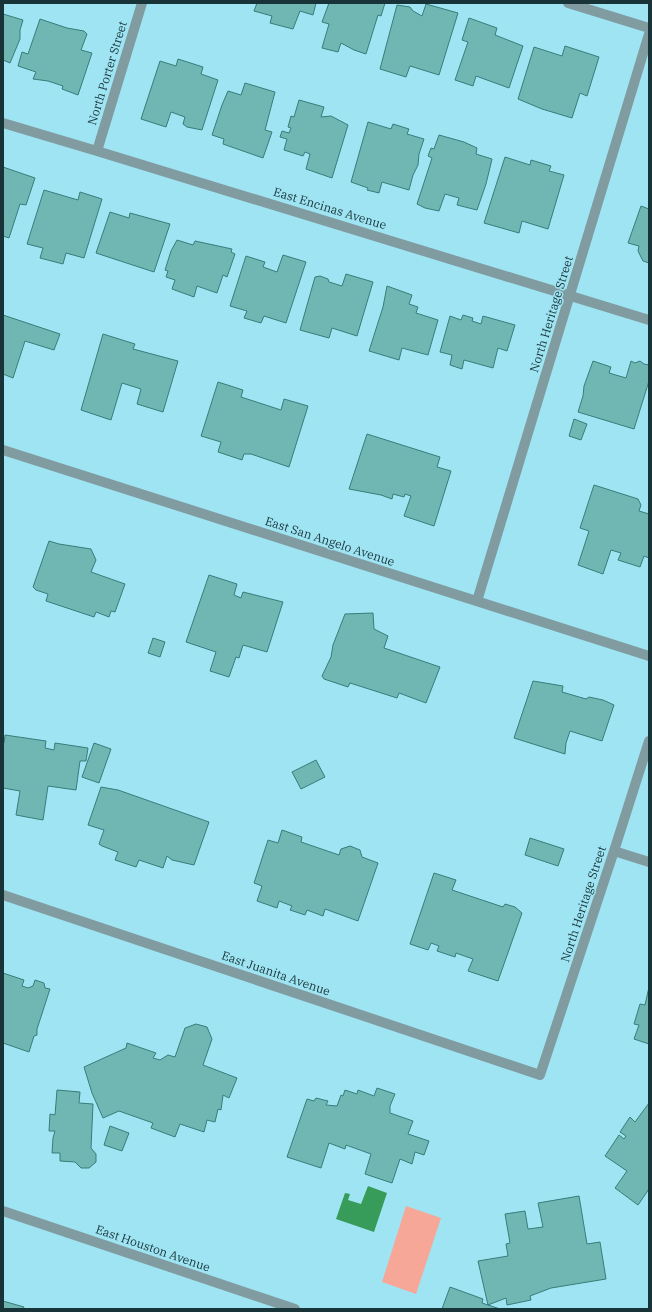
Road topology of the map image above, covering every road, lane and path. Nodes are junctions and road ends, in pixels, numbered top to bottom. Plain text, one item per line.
1 (142, 3) edge
2 (568, 3) edge
3 (649, 28) edge
4 (649, 34) edge
5 (3, 123) edge
6 (97, 151) junction
7 (570, 295) junction
8 (649, 320) edge
9 (3, 450) edge
10 (477, 601) junction
11 (649, 656) edge
12 (649, 741) edge
13 (614, 851) junction
14 (649, 862) edge
15 (3, 895) edge
16 (540, 1075) joint
17 (3, 1211) edge
18 (295, 1309) edge

1 - 6 street, North Porter Street
2 - 3 street
4 - 7 street, North Heritage Street
5 - 6 street, East Encinas Avenue
6 - 7 street, East Encinas Avenue
7 - 8 street, East Encinas Avenue
7 - 10 street, North Heritage Street
9 - 10 street, East San Angelo Avenue
10 - 11 street, East San Angelo Avenue
12 - 13 street, North Heritage Street
13 - 14 street
13 - 16 street, North Heritage Street
15 - 16 street, East Juanita Avenue
17 - 18 street, East Houston Avenue

